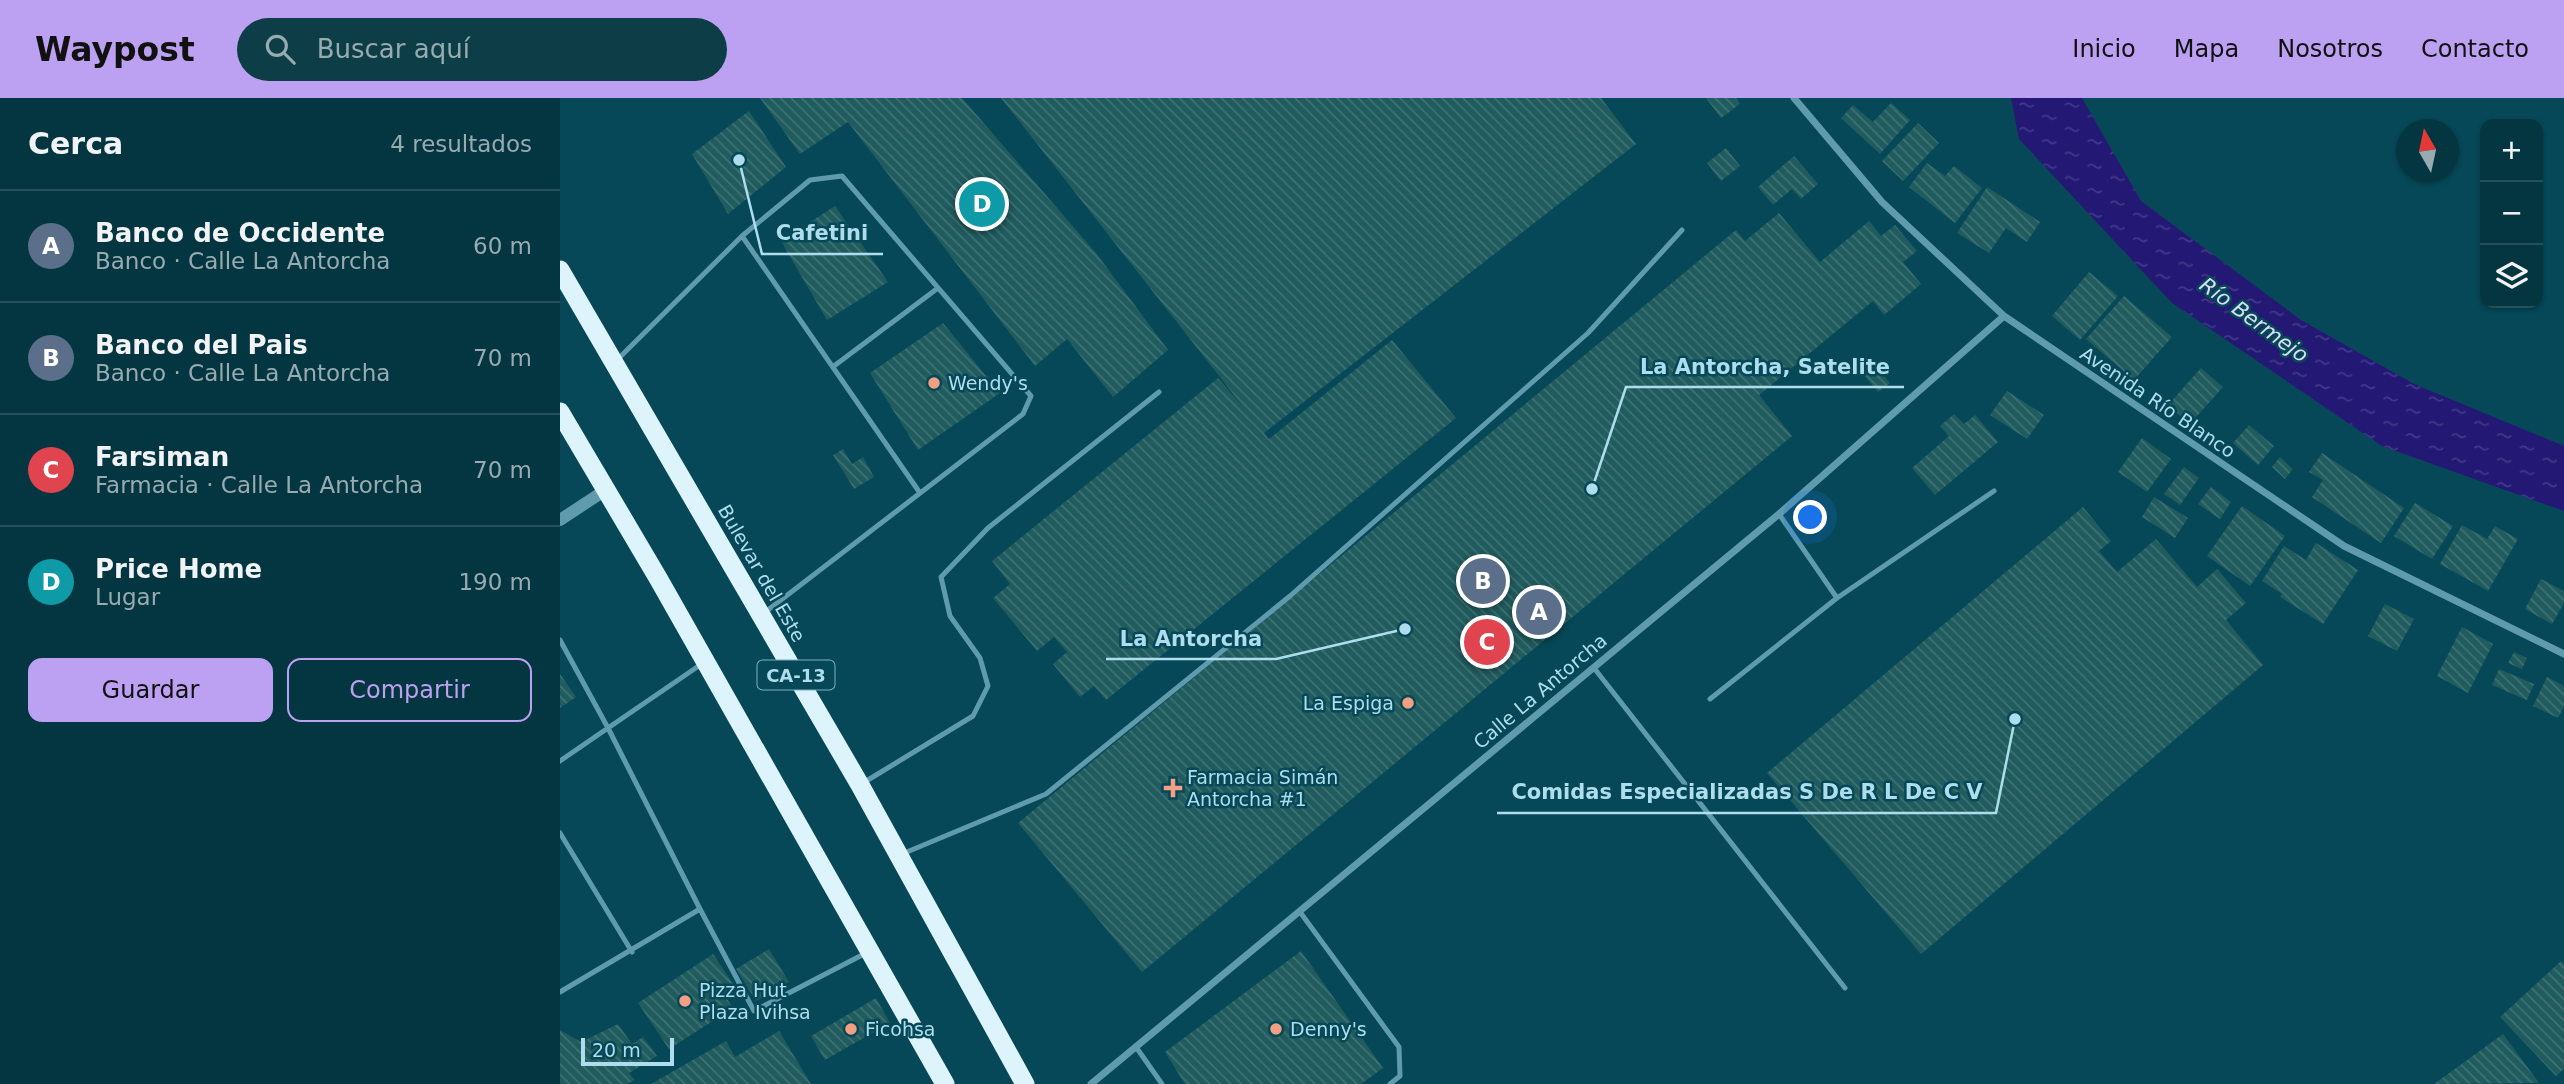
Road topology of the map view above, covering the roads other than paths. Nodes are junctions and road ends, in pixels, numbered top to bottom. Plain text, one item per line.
1 (1794, 98) edge
2 (1682, 230) dead end
3 (741, 236) junction
4 (560, 270) edge
5 (938, 288) junction
6 (2004, 316) junction
7 (613, 364) junction
8 (834, 366) junction
9 (1159, 392) dead end
10 (560, 412) edge
11 (607, 489) junction
12 (1994, 491) dead end
13 (920, 493) junction
14 (1779, 514) junction
15 (560, 520) edge
16 (1837, 598) junction
17 (761, 615) junction
18 (560, 640) edge
19 (2564, 654) edge
20 (706, 662) junction
21 (1594, 668) junction
22 (1710, 699) dead end
23 (608, 728) junction
24 (560, 761) edge
25 (860, 785) junction
26 (560, 833) edge
27 (899, 855) junction
28 (700, 909) junction
29 (1300, 912) junction
30 (632, 952) junction
31 (870, 952) junction
32 (1844, 988) dead end
33 (560, 992) edge
34 (1136, 1047) junction
35 (945, 1084) edge
36 (1025, 1084) edge
37 (1091, 1084) edge
38 (1162, 1084) edge
39 (1390, 1084) edge

1 - 6 street, Avenida Río Blanco
2 - 27 lane
3 - 5 lane
3 - 7 lane
3 - 8 lane
4 - 7 highway, Bulevar del Este / CA-13
5 - 8 lane
5 - 13 lane
6 - 14 street, Calle La Antorcha
6 - 19 street, Avenida Río Blanco
7 - 17 highway, Bulevar del Este / CA-13
8 - 13 lane
9 - 25 lane
10 - 11 highway
11 - 15 street
11 - 20 highway
12 - 16 lane
13 - 17 lane
14 - 16 lane
14 - 21 street, Calle La Antorcha
16 - 22 lane
17 - 25 highway, Bulevar del Este / CA-13
18 - 23 lane
20 - 23 lane
20 - 31 highway
21 - 29 street, Calle La Antorcha
21 - 32 lane
23 - 24 lane
23 - 28 lane
25 - 27 highway, Bulevar del Este / CA-13
26 - 30 lane
27 - 36 highway, Bulevar del Este / CA-13
28 - 30 lane
28 - 31 lane
29 - 34 street, Calle La Antorcha
29 - 39 lane
30 - 33 lane
31 - 35 highway
34 - 37 street, Calle La Antorcha
34 - 38 lane

